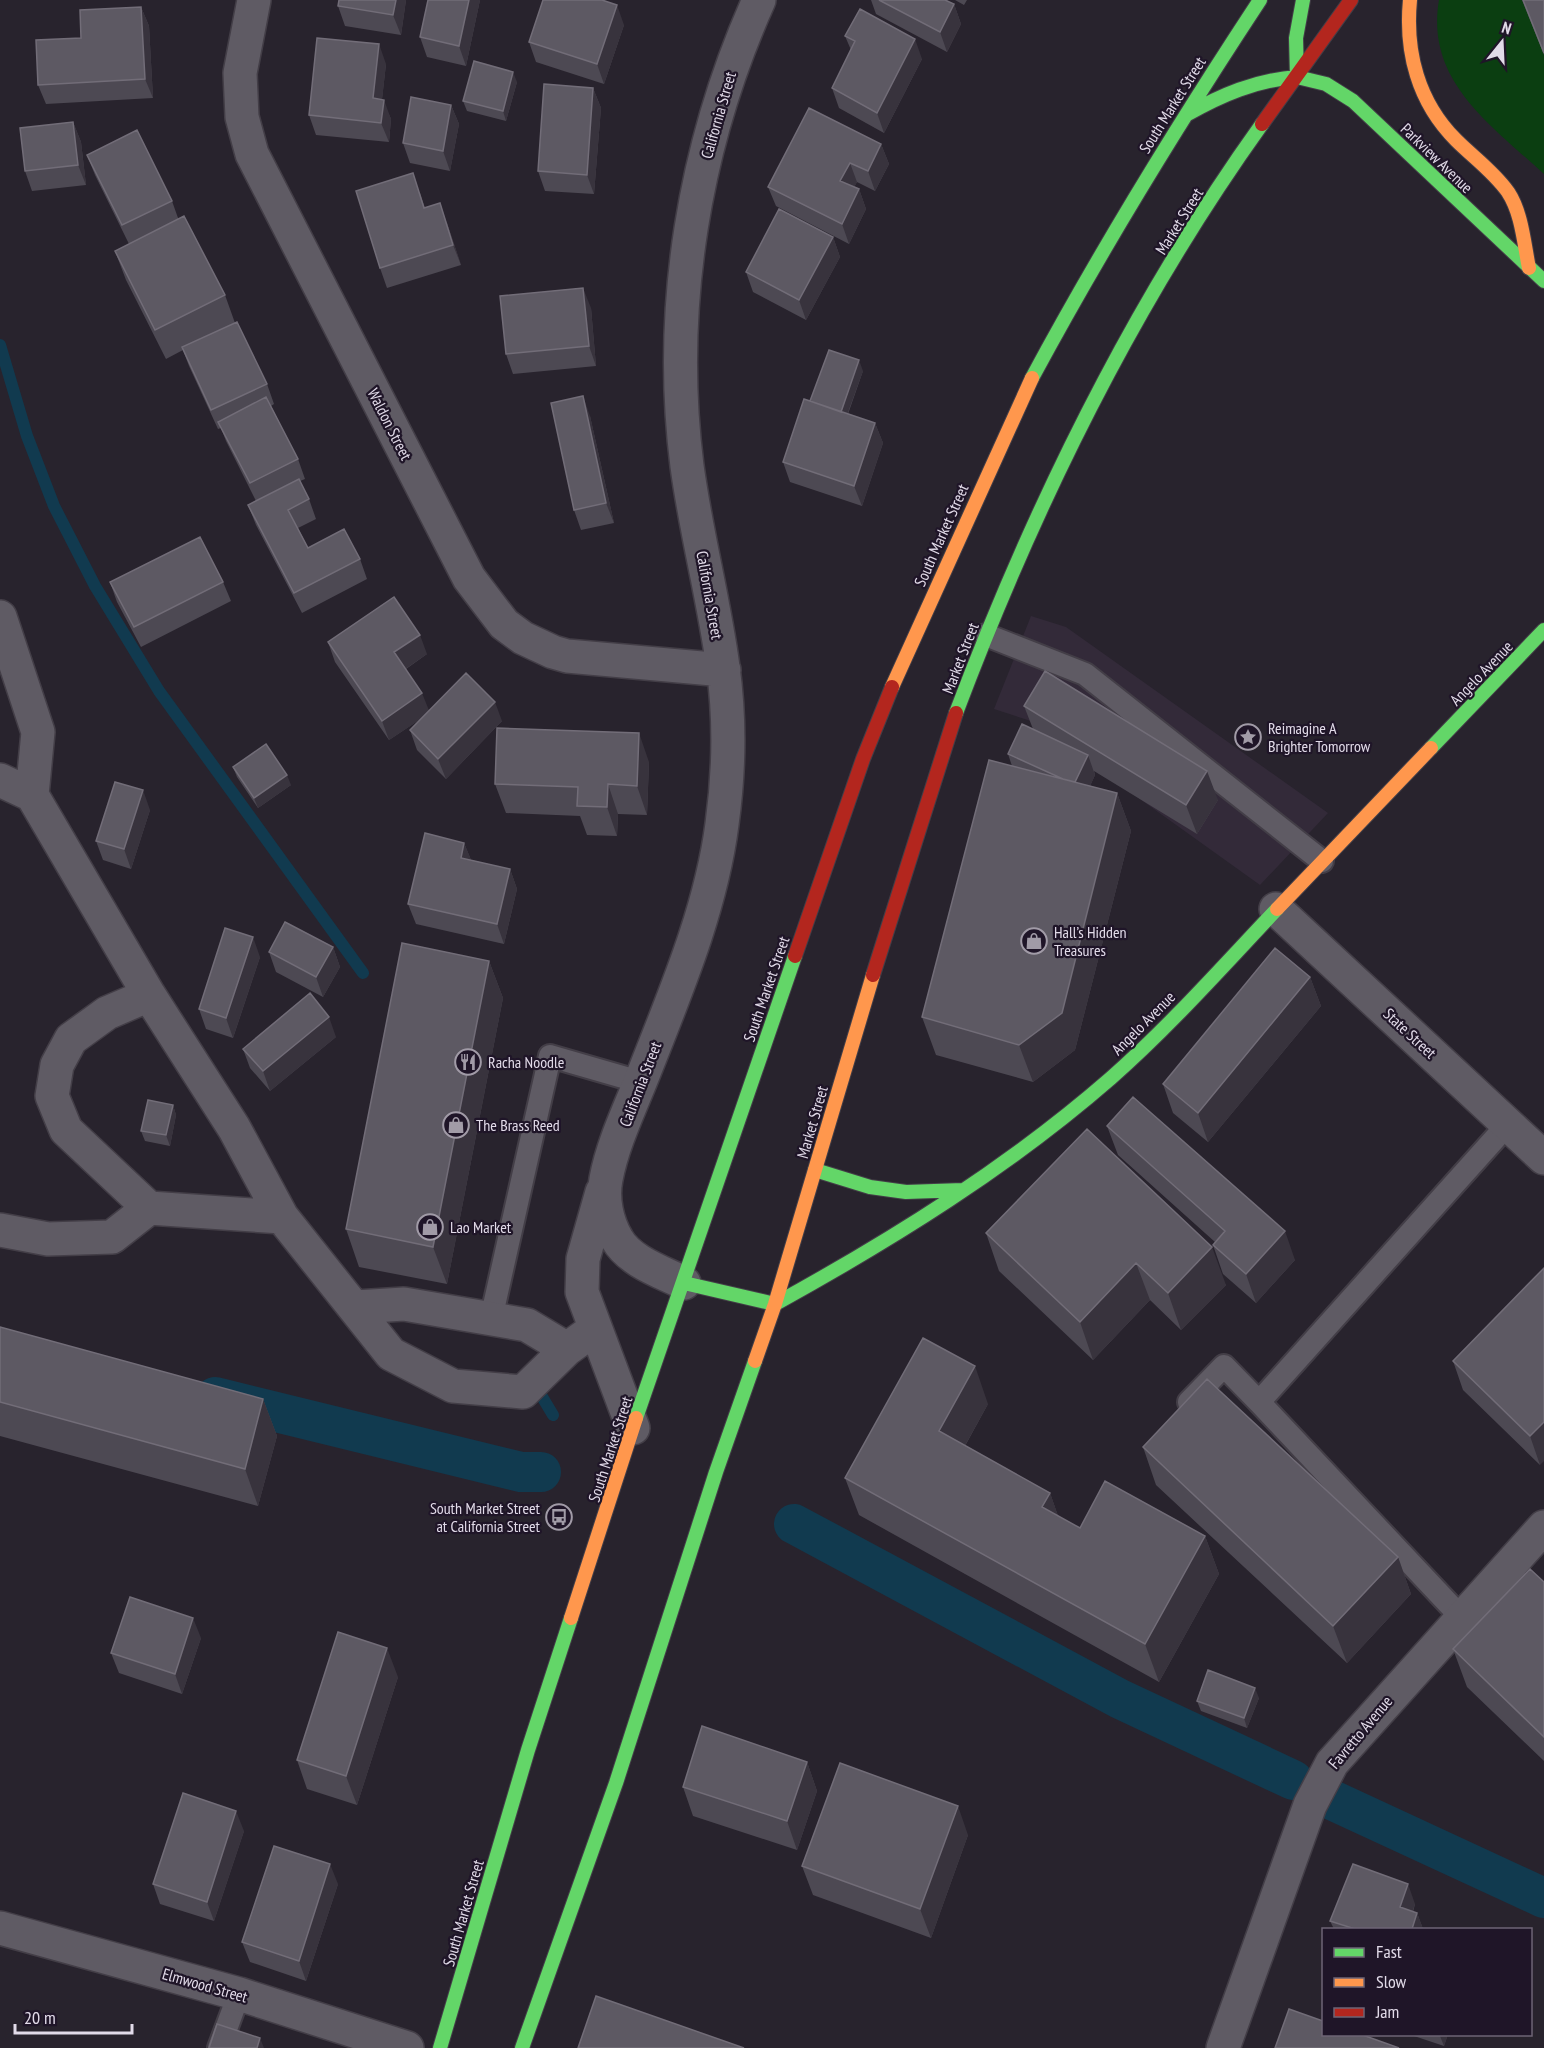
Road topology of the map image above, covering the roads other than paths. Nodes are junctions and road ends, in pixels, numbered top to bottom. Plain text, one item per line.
1 (254, 0) edge
2 (759, 0) edge
3 (1260, 0) edge
4 (1303, 0) edge
5 (1351, 0) edge
6 (1410, 0) edge
7 (1297, 77) junction
8 (1183, 117) junction
9 (1528, 268) junction
10 (1544, 281) edge
11 (0, 617) edge
12 (1544, 630) edge
13 (986, 635) junction
14 (724, 670) junction
15 (0, 780) edge
16 (32, 795) junction
17 (1322, 861) junction
18 (1276, 909) junction
19 (149, 995) junction
20 (640, 1082) junction
21 (1508, 1124) junction
22 (1544, 1158) edge
23 (815, 1170) junction
24 (605, 1182) junction
25 (963, 1190) junction
26 (149, 1208) junction
27 (282, 1217) junction
28 (0, 1230) edge
29 (684, 1283) junction
30 (776, 1304) junction
31 (356, 1307) junction
32 (491, 1318) junction
33 (596, 1329) junction
34 (567, 1349) junction
35 (1259, 1402) junction
36 (1177, 1413) edge
37 (633, 1428) junction
38 (1544, 1527) edge
39 (1461, 1617) junction
40 (0, 1928) edge
41 (239, 1994) junction
42 (219, 2048) edge
43 (407, 2048) edge
44 (440, 2048) edge
45 (522, 2048) edge
46 (1223, 2048) edge

1 - 14 street, Waldon Street
2 - 14 street, California Street
3 - 8 main road, South Market Street
4 - 7 main road
5 - 7 main road
6 - 9 main road
7 - 8 main road, Parkview Avenue
7 - 9 main road, Parkview Avenue
7 - 13 main road, Market Street
8 - 29 main road, South Market Street
9 - 10 main road, Parkview Avenue
11 - 16 street
12 - 17 main road, Angelo Avenue
13 - 17 lane
13 - 23 main road, Market Street
14 - 20 street, California Street
15 - 16 street
16 - 19 street
17 - 18 main road, Angelo Avenue
18 - 21 street, State Street
18 - 25 main road, Angelo Avenue
19 - 26 street
19 - 27 street
20 - 24 street, California Street
20 - 32 lane
21 - 22 street, State Street
21 - 35 lane
23 - 25 main road
23 - 30 main road, Market Street
24 - 29 street, California Street
24 - 33 street, California Street
25 - 30 main road, Angelo Avenue
26 - 27 street
26 - 28 street
27 - 31 street
29 - 30 main road
29 - 37 main road, South Market Street
30 - 45 main road
31 - 32 street
31 - 34 street
32 - 34 street
33 - 34 street
33 - 37 street, California Street
35 - 36 lane
35 - 39 lane
37 - 44 main road, South Market Street
38 - 39 street, Favretto Avenue
39 - 46 street, Favretto Avenue
40 - 41 street, Elmwood Street
41 - 42 lane
41 - 43 street, Elmwood Street

